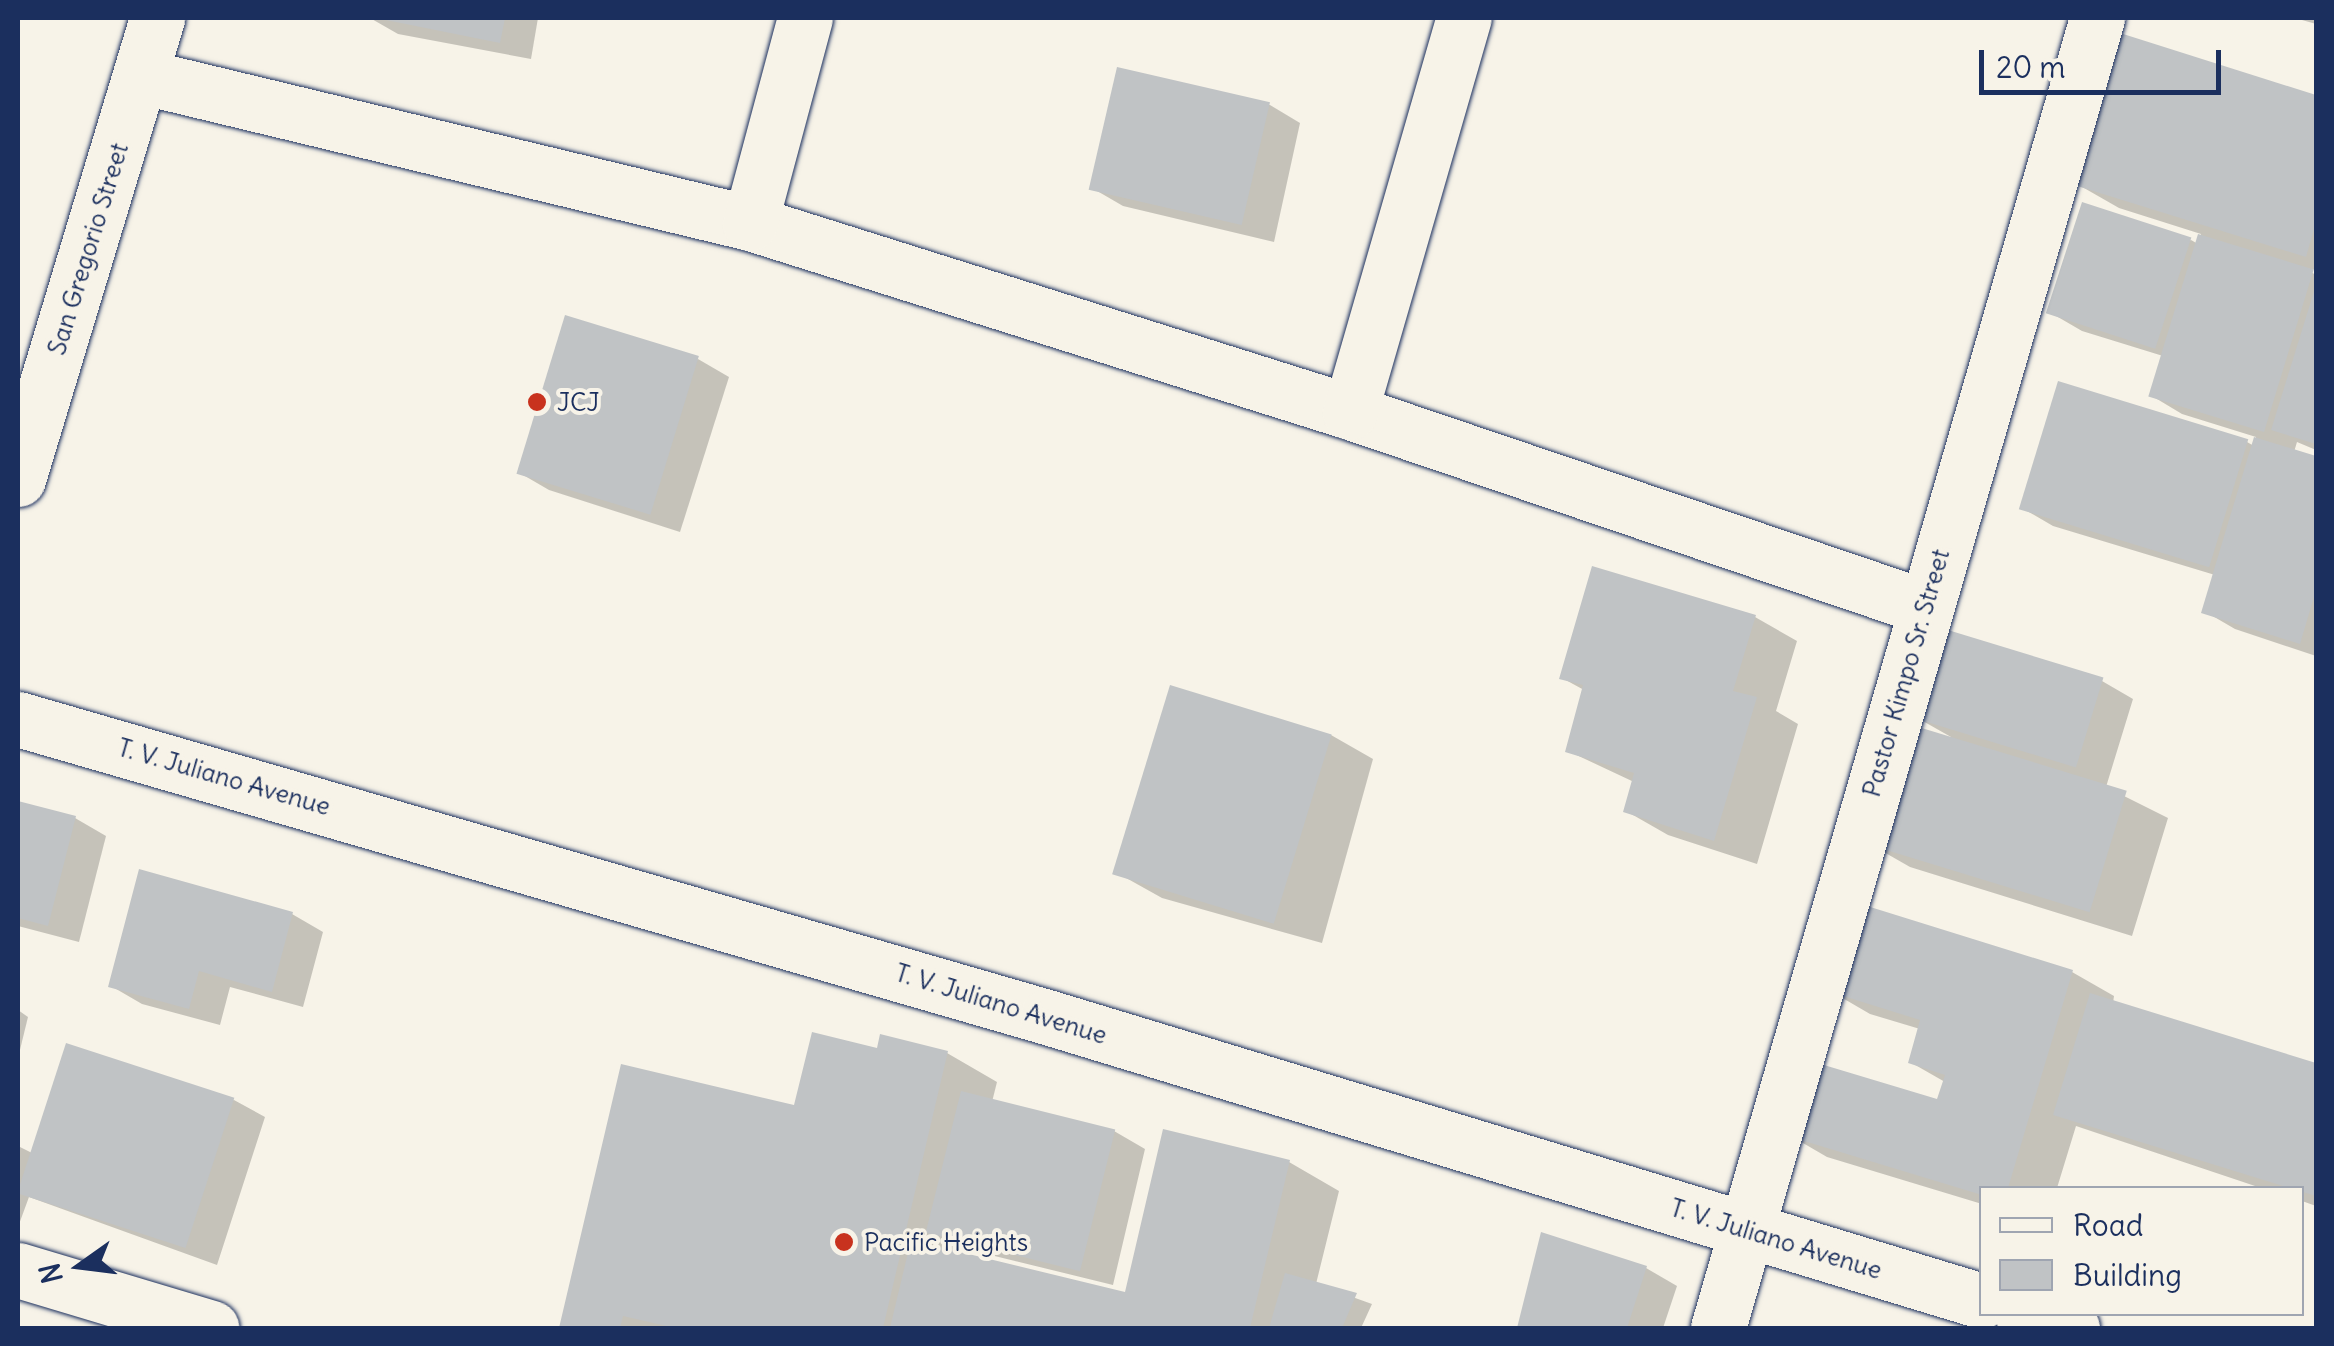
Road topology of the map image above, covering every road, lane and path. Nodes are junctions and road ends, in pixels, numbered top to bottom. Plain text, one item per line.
1 (157, 18) edge
2 (805, 18) edge
3 (1464, 18) edge
4 (2097, 18) edge
5 (140, 76) junction
6 (750, 223) junction
7 (1350, 412) junction
8 (18, 479) edge
9 (1925, 607) junction
10 (18, 718) edge
11 (1746, 1230) junction
12 (18, 1270) edge
13 (1979, 1300) edge
14 (2029, 1316) edge
15 (212, 1328) edge
16 (1718, 1328) edge
17 (2072, 1328) edge

1 - 5 street, San Gregorio Street
2 - 6 street
3 - 7 street
4 - 9 street, Pastor Kimpo Sr. Street
5 - 6 street
5 - 8 street, San Gregorio Street
6 - 7 street
7 - 9 street
9 - 11 street, Pastor Kimpo Sr. Street
10 - 11 street, T. V. Juliano Avenue
11 - 13 street, T. V. Juliano Avenue
11 - 16 street, Pastor Kimpo Sr. Street
12 - 15 street
14 - 17 street

